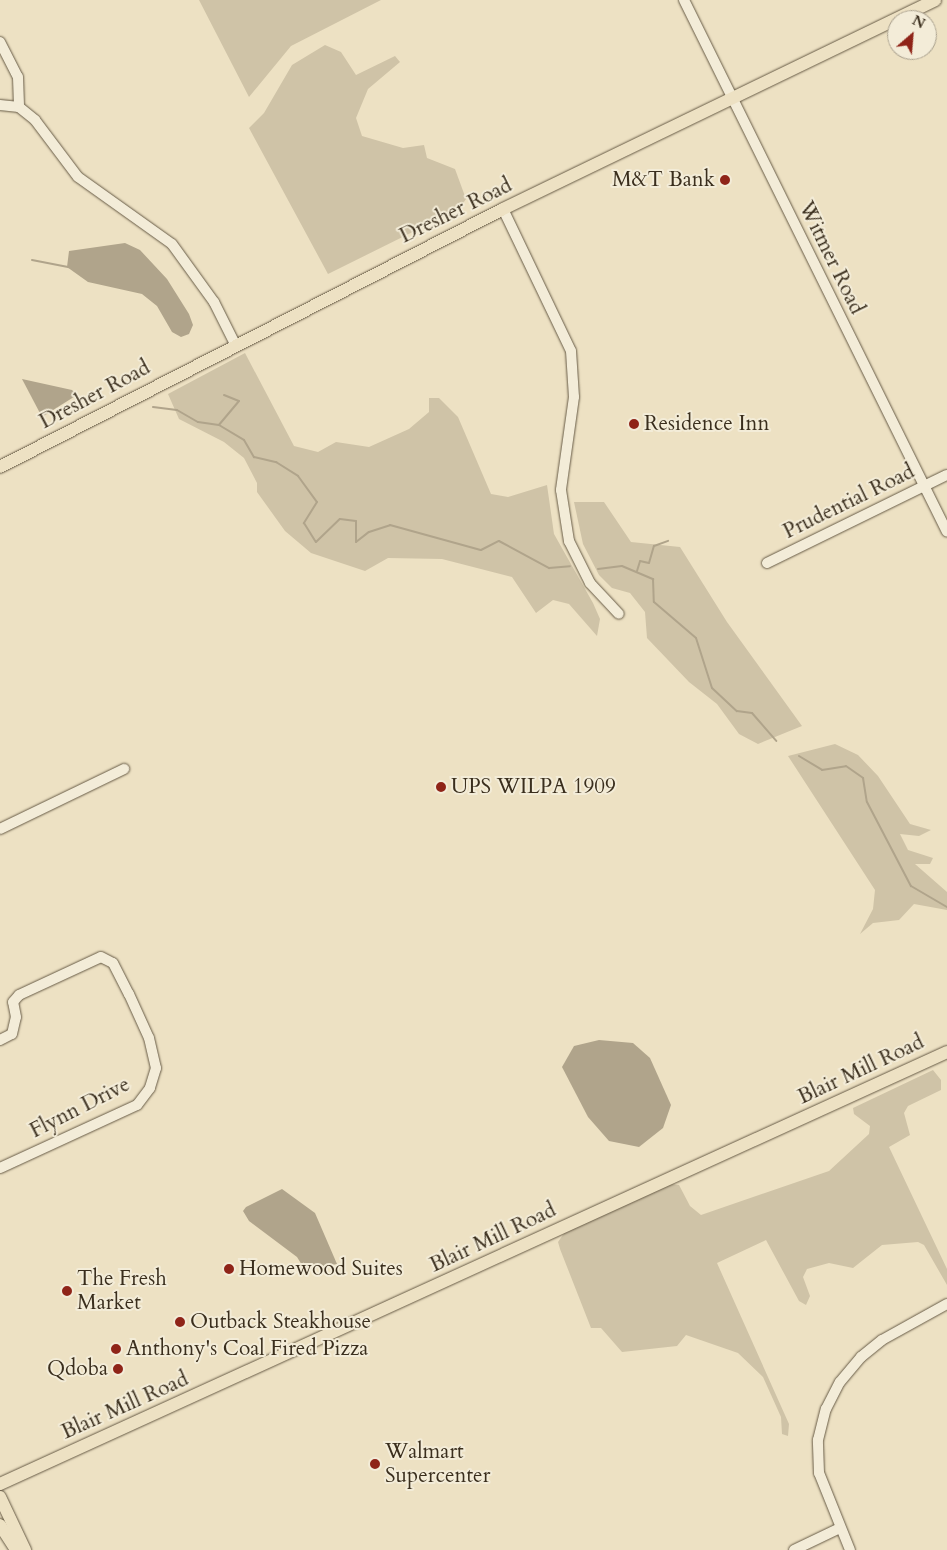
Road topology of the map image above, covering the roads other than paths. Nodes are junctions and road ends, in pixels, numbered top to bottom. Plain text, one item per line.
1 (684, 0) edge
2 (935, 0) edge
3 (0, 42) edge
4 (732, 100) junction
5 (0, 105) edge
6 (19, 107) junction
7 (503, 209) junction
8 (235, 344) junction
9 (0, 467) edge
10 (947, 475) edge
11 (923, 487) junction
12 (947, 532) edge
13 (767, 563) dead end
14 (619, 614) dead end
15 (124, 769) dead end
16 (0, 829) edge
17 (0, 1040) edge
18 (947, 1052) edge
19 (0, 1168) edge
20 (947, 1304) edge
21 (0, 1484) edge
22 (0, 1497) edge
23 (0, 1516) edge
24 (0, 1525) edge
25 (840, 1528) junction
26 (16, 1550) edge
27 (25, 1550) edge
28 (794, 1550) edge
29 (850, 1550) edge

1 - 4 street, Witmer Road
2 - 4 main road, Dresher Road
3 - 6 street
4 - 7 main road, Dresher Road
4 - 11 street, Witmer Road
5 - 6 street
6 - 8 street
7 - 8 main road, Dresher Road
7 - 14 street
8 - 9 main road, Dresher Road
10 - 11 street, Prudential Road
11 - 12 street, Witmer Road
11 - 13 street, Prudential Road
15 - 16 street
17 - 19 street, Flynn Drive
18 - 21 main road, Blair Mill Road
20 - 25 street
22 - 27 main road
23 - 26 main road
24 - 26 main road
25 - 28 street
25 - 29 street

